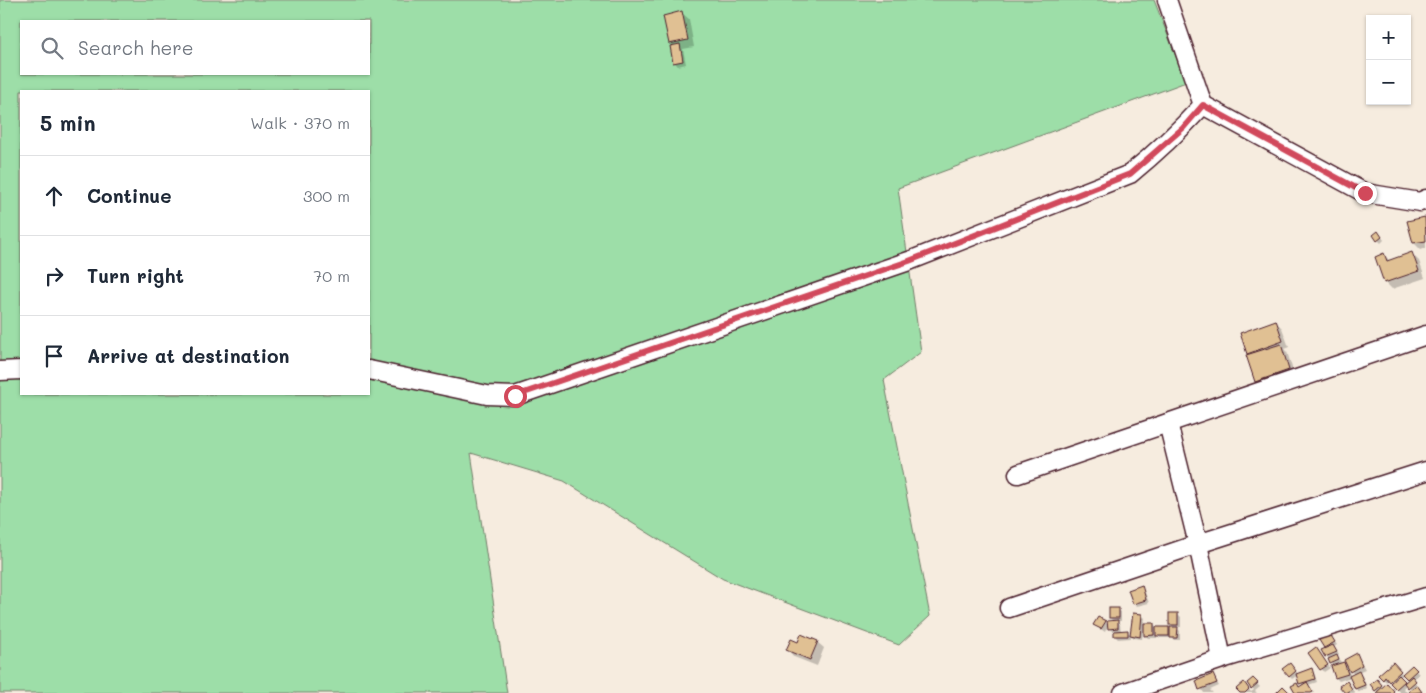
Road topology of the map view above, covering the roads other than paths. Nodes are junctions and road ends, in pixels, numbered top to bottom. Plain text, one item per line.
1 (1167, 0) edge
2 (1203, 105) junction
3 (1426, 199) edge
4 (1426, 335) edge
5 (20, 370) edge
6 (370, 370) edge
7 (0, 371) edge
8 (1168, 423) junction
9 (1426, 471) edge
10 (1018, 474) dead end
11 (1198, 544) junction
12 (1426, 596) edge
13 (1009, 608) dead end
14 (1222, 659) junction
15 (1123, 693) edge

1 - 2 street
2 - 3 street
2 - 6 street
4 - 8 street
5 - 7 street
8 - 10 street
8 - 11 street
9 - 11 street
11 - 13 street
11 - 14 street
12 - 14 street
14 - 15 street

